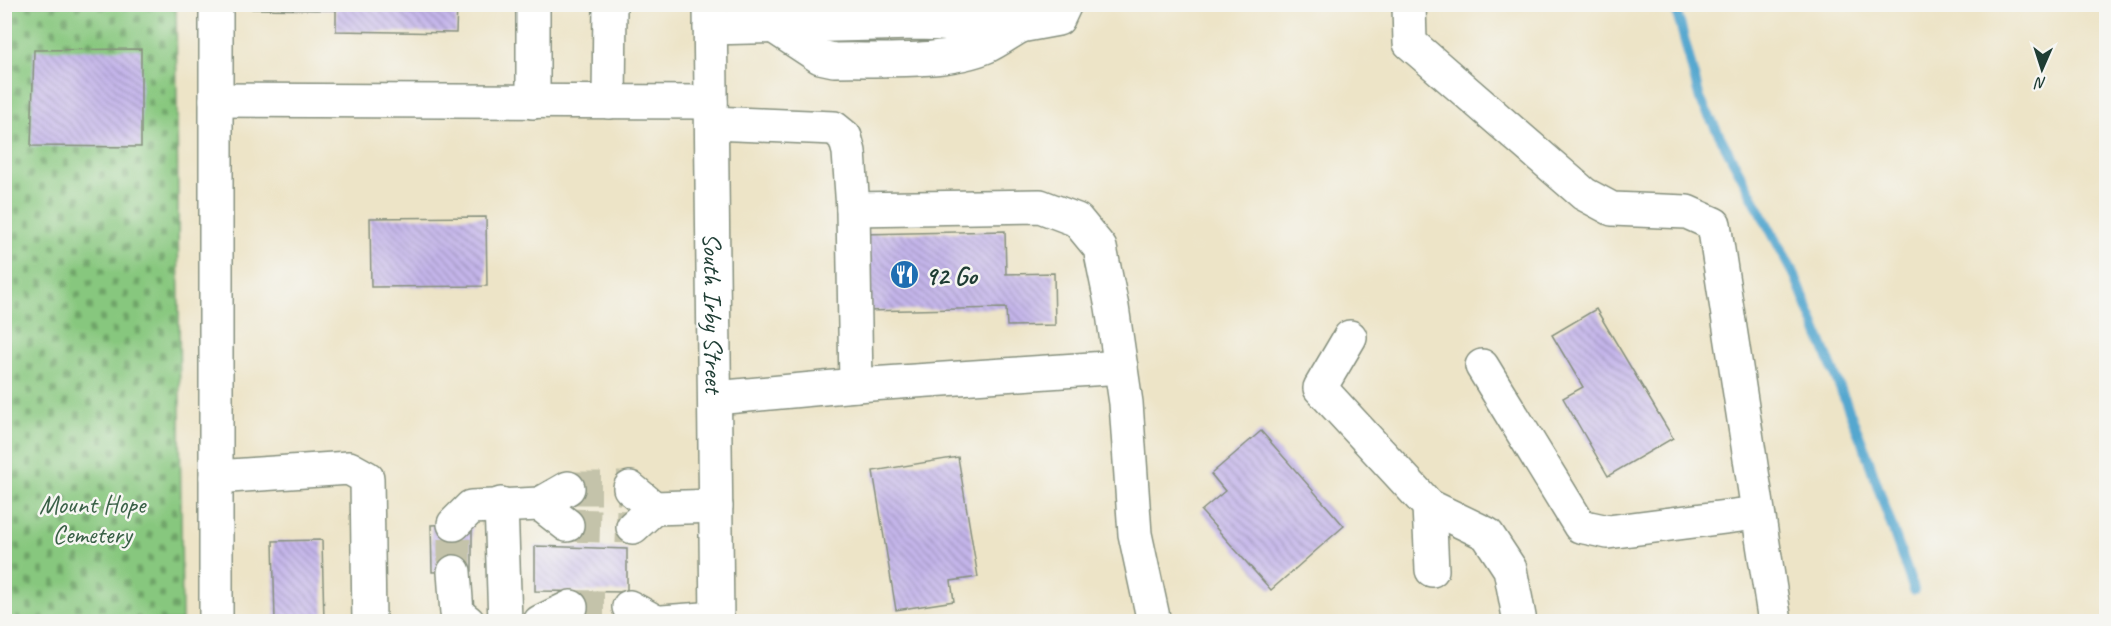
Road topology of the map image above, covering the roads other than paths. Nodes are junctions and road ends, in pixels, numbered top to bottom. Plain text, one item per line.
1 (216, 4) edge
2 (533, 4) edge
3 (610, 4) edge
4 (1065, 4) edge
5 (1409, 4) edge
6 (836, 14) edge
7 (710, 16) edge
8 (773, 26) junction
9 (1020, 26) junction
10 (216, 100) junction
11 (532, 102) junction
12 (609, 102) junction
13 (711, 112) junction
14 (853, 209) junction
15 (1350, 337) dead end
16 (1482, 366) dead end
17 (1121, 367) junction
18 (856, 386) junction
19 (715, 398) junction
20 (216, 477) junction
21 (501, 504) junction
22 (716, 506) junction
23 (1429, 506) junction
24 (639, 508) tunnel mouth
25 (1757, 513) junction
26 (454, 524) dead end
27 (567, 525) dead end
28 (1432, 570) dead end
29 (454, 572) tunnel mouth
30 (571, 607) tunnel mouth
31 (717, 620) edge
32 (216, 621) edge
33 (369, 621) edge
34 (468, 621) edge
35 (505, 621) edge
36 (540, 621) edge
37 (662, 621) tunnel mouth
38 (1154, 621) edge
39 (1520, 621) edge
40 (1775, 621) edge

1 - 10 main road
2 - 11 main road
3 - 12 main road
4 - 9 main road
5 - 25 main road
6 - 8 main road
6 - 9 main road
7 - 8 main road
7 - 13 main road, South Irby Street
8 - 9 main road
10 - 11 main road
10 - 20 main road
11 - 12 main road
12 - 13 main road
13 - 14 main road
13 - 19 main road, South Irby Street
14 - 17 main road
14 - 18 main road
15 - 23 main road
16 - 25 main road
17 - 18 main road
17 - 38 main road
18 - 19 main road
19 - 22 main road, South Irby Street
20 - 32 main road
20 - 33 main road
21 - 26 main road
21 - 27 main road
21 - 35 main road
22 - 24 main road
22 - 31 main road, South Irby Street
23 - 28 main road
23 - 39 main road
25 - 40 main road
29 - 34 main road
30 - 36 main road
31 - 37 main road

